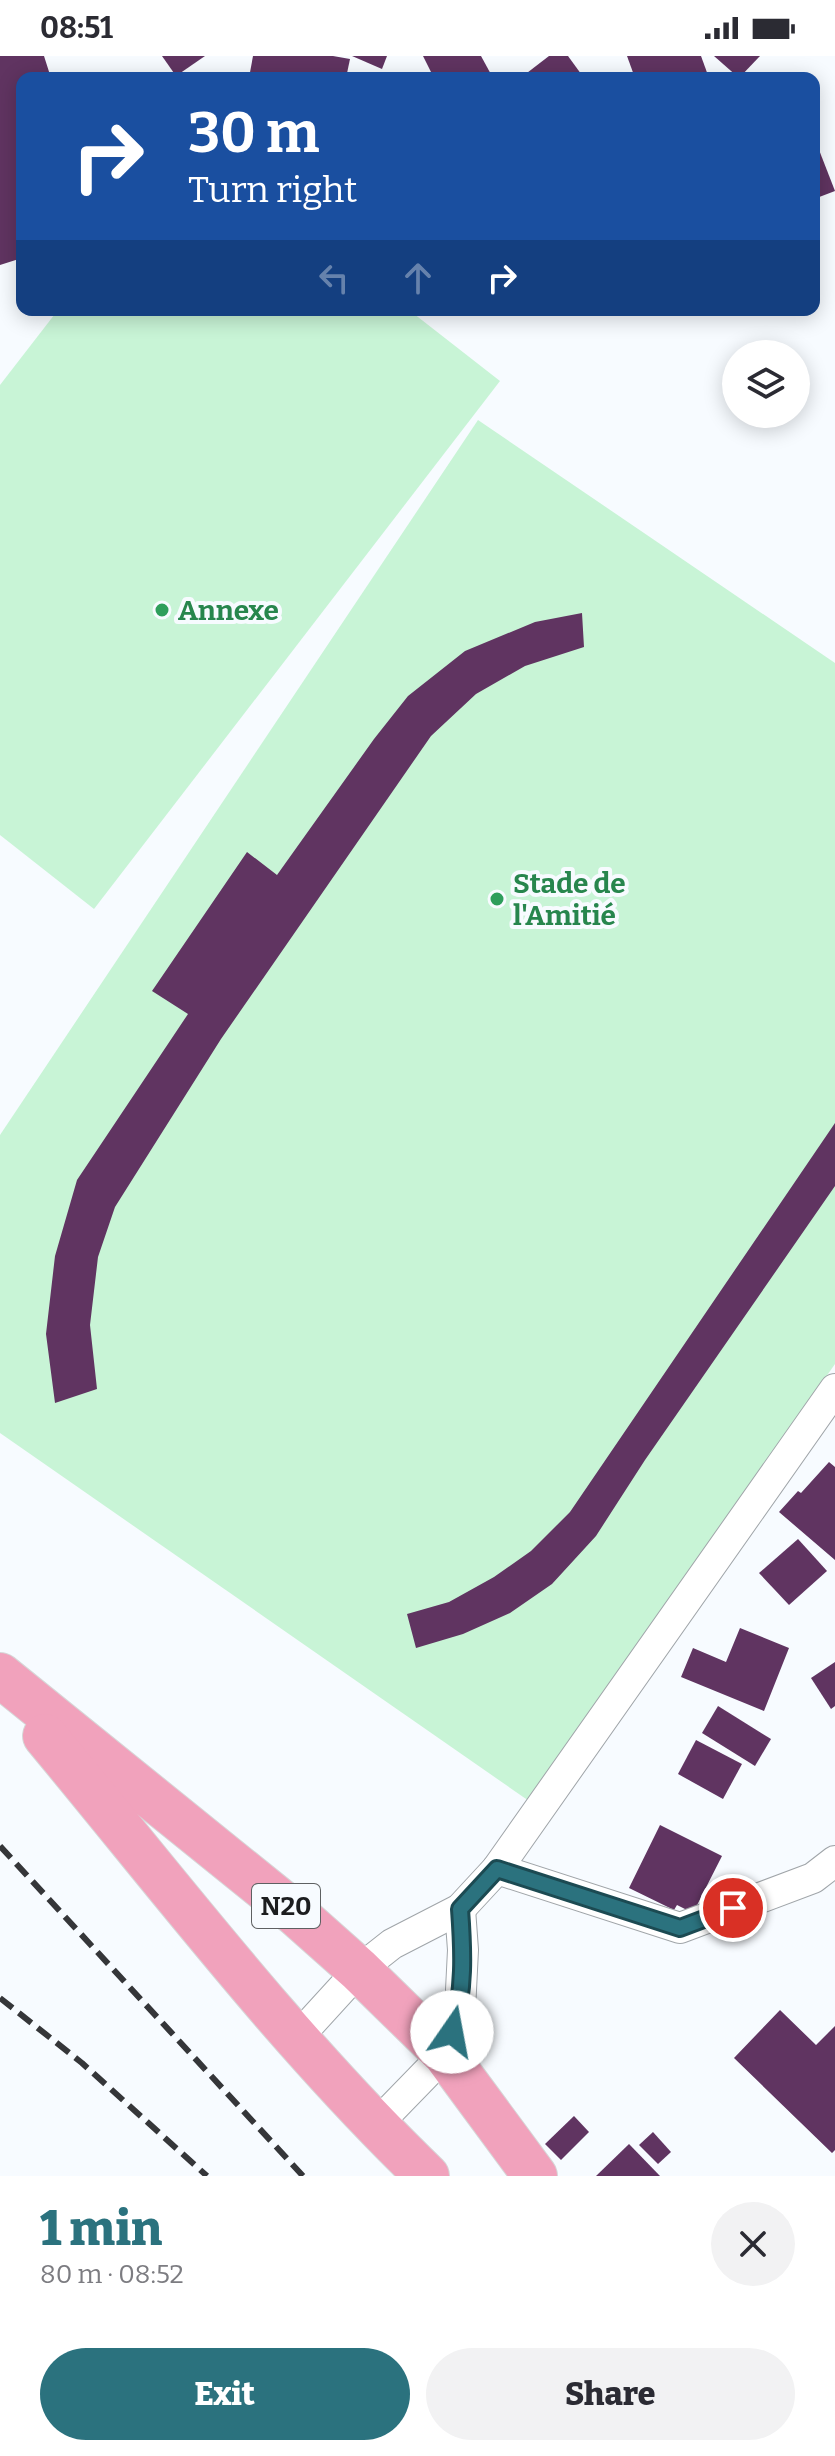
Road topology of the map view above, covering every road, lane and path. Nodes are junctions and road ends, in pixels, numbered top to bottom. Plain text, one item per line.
1 (835, 1389) edge
2 (0, 1675) edge
3 (0, 1682) edge
4 (835, 1861) edge
5 (497, 1869) junction
6 (460, 1909) junction
7 (359, 1970) junction
8 (296, 2039) junction
9 (445, 2054) junction
10 (375, 2126) junction
11 (427, 2176) edge
12 (535, 2176) edge

1 - 5 street
2 - 7 main road, N20
3 - 8 main road, N20
4 - 5 street
5 - 6 street
6 - 7 street
6 - 9 street
7 - 8 street
7 - 9 main road, N20
8 - 10 main road, N20
9 - 10 street
9 - 12 main road, N20
10 - 11 main road, N20

